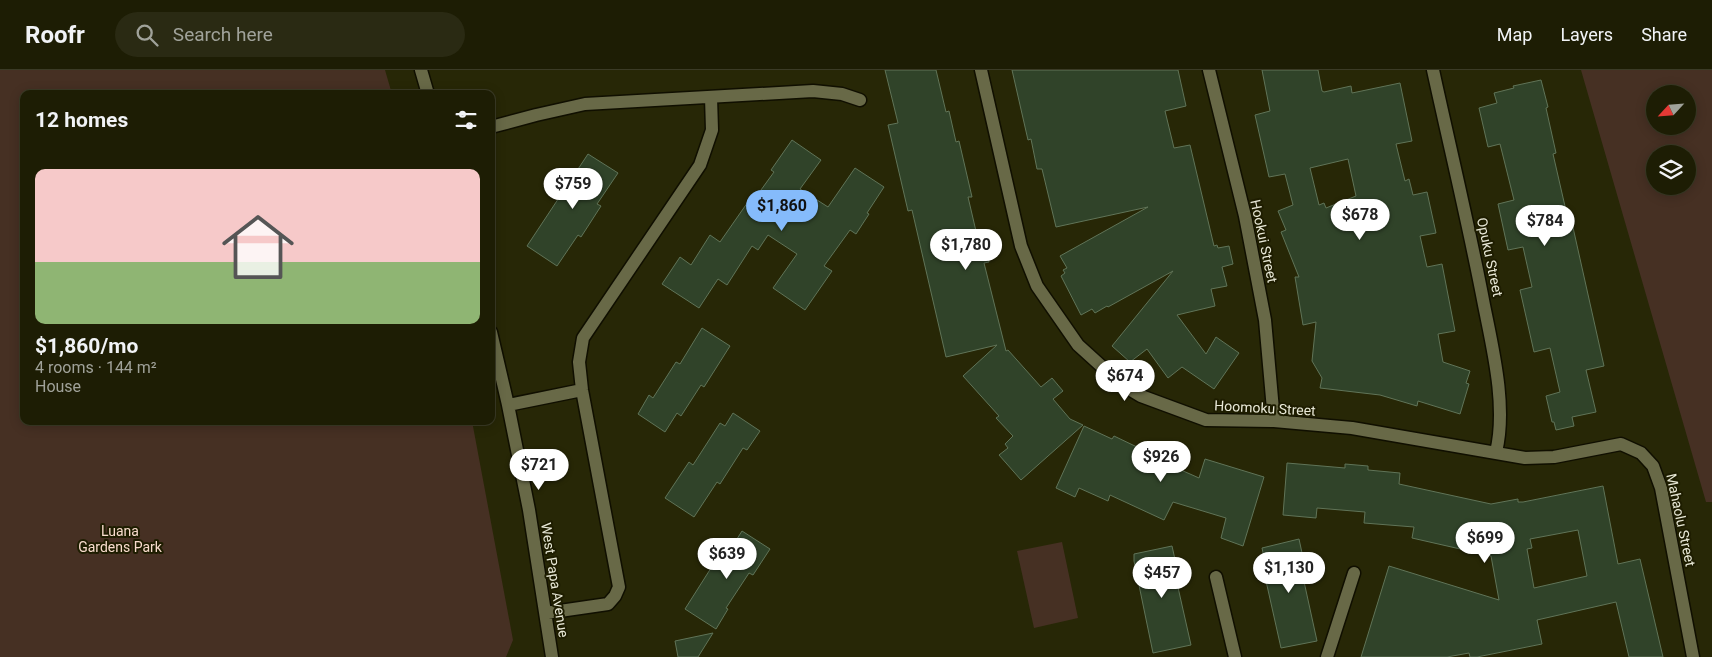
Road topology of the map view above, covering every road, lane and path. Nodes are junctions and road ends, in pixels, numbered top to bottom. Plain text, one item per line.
1 (421, 70) edge
2 (981, 70) edge
3 (1209, 70) edge
4 (1433, 70) edge
5 (427, 90) edge
6 (712, 97) junction
7 (860, 100) dead end
8 (495, 126) edge
9 (495, 349) edge
10 (582, 390) junction
11 (508, 405) junction
12 (1274, 421) junction
13 (1496, 452) junction
14 (1354, 573) dead end
15 (1216, 577) dead end
16 (546, 613) junction
17 (552, 657) edge
18 (1235, 657) edge
19 (1328, 657) edge
20 (1693, 657) edge

1 - 5 street
2 - 12 street, Hoomoku Street
3 - 12 street, Hookui Street
4 - 13 street, Opuku Street
6 - 7 street
6 - 8 street
6 - 10 street
9 - 11 street, West Papa Avenue
10 - 11 street
10 - 16 street
11 - 16 street, West Papa Avenue
12 - 13 street, Hoomoku Street
13 - 20 street, Mahaolu Street
14 - 19 street
15 - 18 street
16 - 17 street, West Papa Avenue

